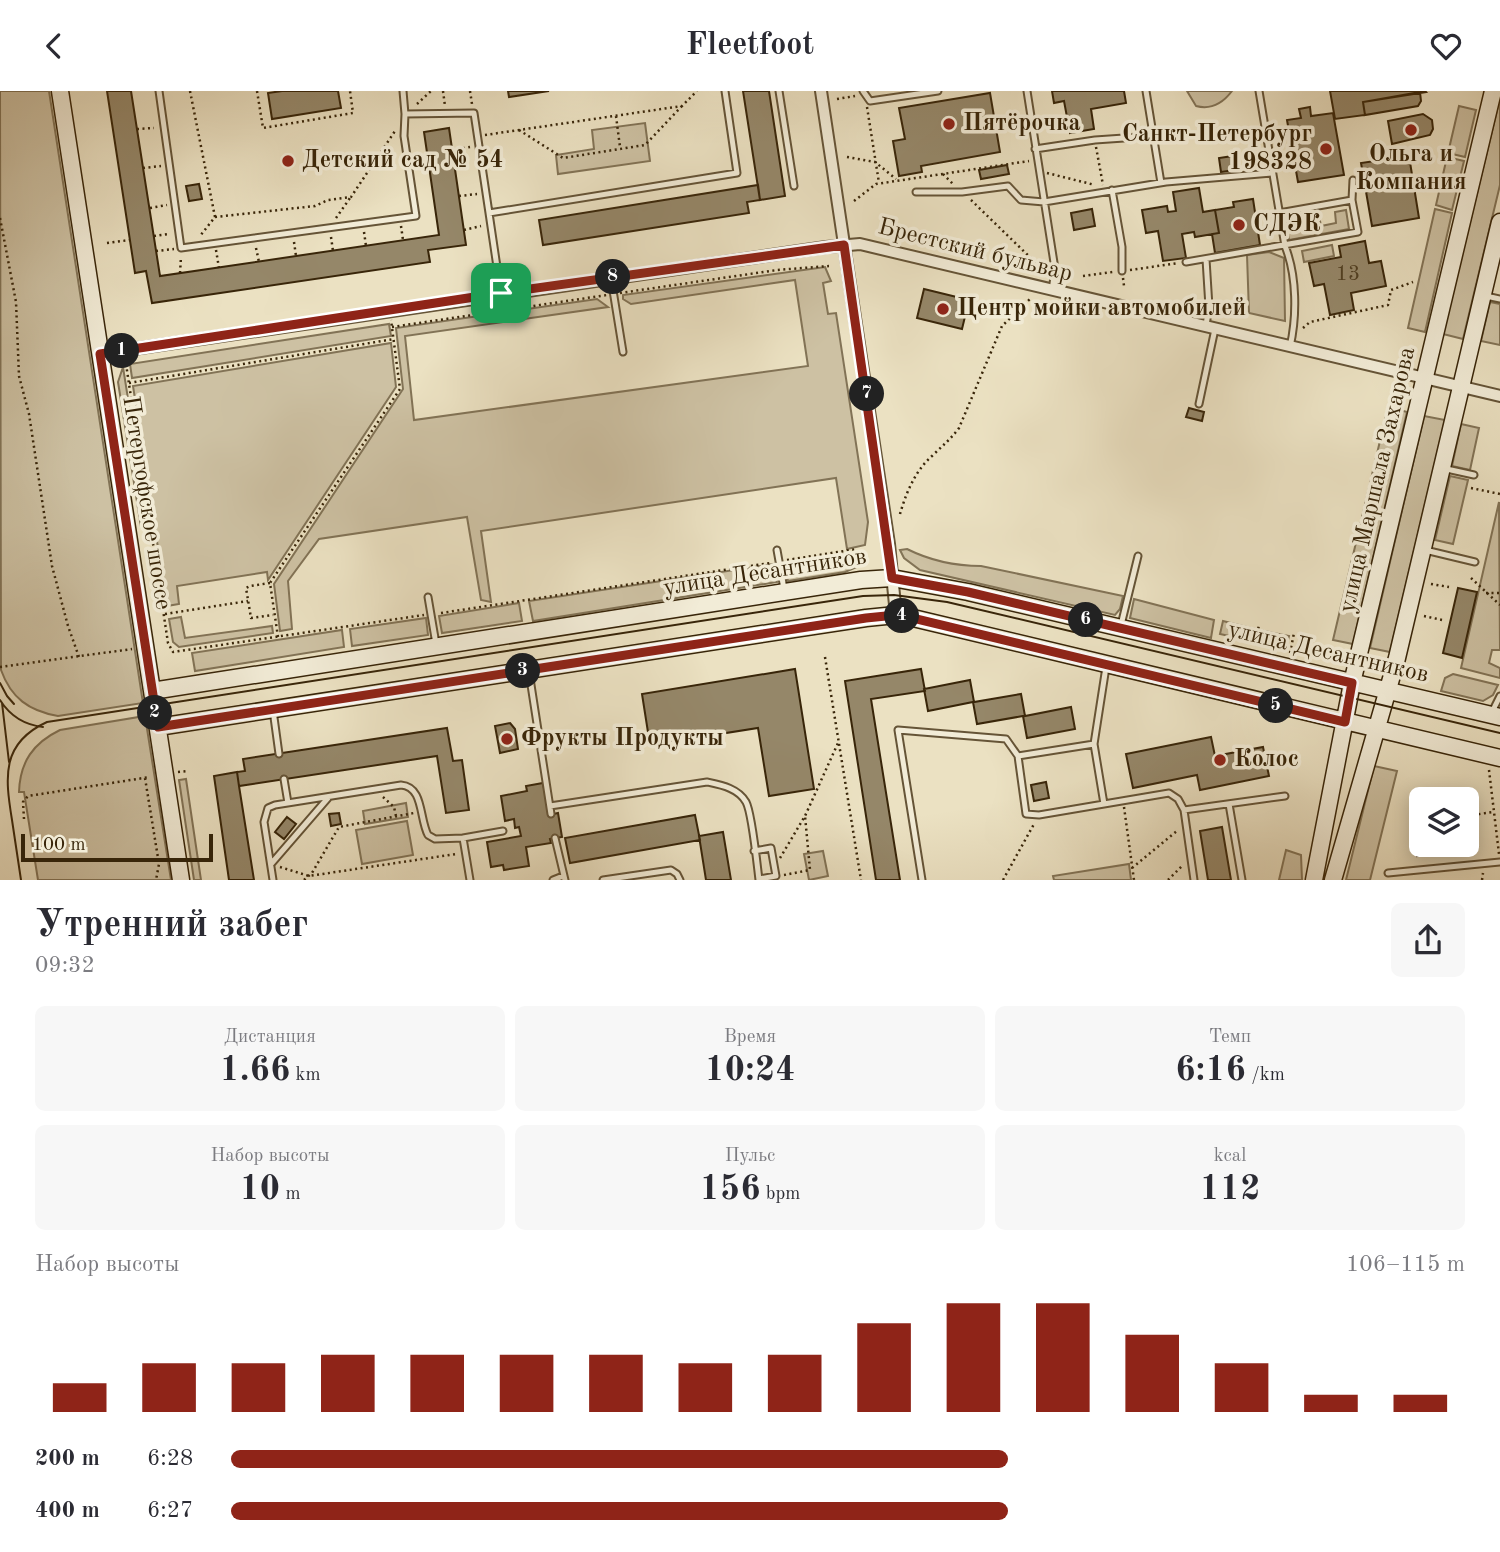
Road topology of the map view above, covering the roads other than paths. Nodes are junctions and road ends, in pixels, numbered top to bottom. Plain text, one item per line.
1 (60, 91) edge
2 (159, 91) edge
3 (403, 91) edge
4 (725, 91) edge
5 (779, 91) edge
6 (821, 91) edge
7 (938, 91) edge
8 (1027, 91) edge
9 (1146, 91) edge
10 (1259, 91) edge
11 (1493, 91) edge
12 (863, 93) edge
13 (405, 114) junction
14 (1153, 136) junction
15 (1035, 149) junction
16 (1272, 173) junction
17 (1353, 180) dead end
18 (1161, 183) junction
19 (794, 186) dead end
20 (1112, 190) junction
21 (916, 192) dead end
22 (1352, 200) junction
23 (1044, 202) junction
24 (489, 213) junction
25 (1279, 213) junction
26 (1500, 222) edge
27 (844, 245) junction
28 (1285, 246) junction
29 (1206, 258) junction
30 (1186, 262) road end
31 (1122, 271) road end
32 (611, 278) junction
33 (1052, 291) junction
34 (501, 293) junction
35 (1483, 295) junction
36 (1500, 299) edge
37 (1211, 328) junction
38 (1290, 347) junction
39 (623, 352) dead end
40 (100, 354) junction
41 (1425, 380) junction
42 (1461, 387) junction
43 (1500, 397) edge
44 (1199, 404) dead end
45 (1442, 468) junction
46 (1474, 475) dead end
47 (777, 550) dead end
48 (1422, 550) junction
49 (1138, 556) dead end
50 (1475, 562) dead end
51 (892, 578) junction
52 (784, 593) junction
53 (428, 597) dead end
54 (896, 615) junction
55 (1121, 628) junction
56 (437, 647) junction
57 (1107, 665) junction
58 (528, 670) junction
59 (1352, 683) junction
60 (152, 691) junction
61 (1387, 691) junction
62 (1500, 696) edge
63 (273, 710) junction
64 (1495, 716) edge
65 (1345, 722) junction
66 (158, 727) junction
67 (1376, 729) junction
68 (1094, 744) junction
69 (279, 754) dead end
70 (1018, 756) junction
71 (1494, 763) edge
72 (284, 779) dead end
73 (329, 796) junction
74 (1285, 796) dead end
75 (288, 803) junction
76 (1104, 804) junction
77 (1229, 804) junction
78 (550, 806) junction
79 (1184, 810) junction
80 (551, 814) dead end
81 (503, 831) dead end
82 (463, 838) junction
83 (555, 838) dead end
84 (754, 851) junction
85 (1500, 862) edge
86 (271, 864) junction
87 (1388, 873) dead end
88 (564, 878) edge
89 (181, 880) edge
90 (273, 880) edge
91 (470, 880) edge
92 (553, 880) edge
93 (603, 880) edge
94 (680, 880) edge
95 (759, 880) edge
96 (922, 880) edge
97 (1194, 880) edge
98 (1242, 880) edge
99 (1314, 880) edge
100 (1333, 880) edge

1 - 40 street, Петергофское шоссе
2 - 13 lane
3 - 13 lane
4 - 24 lane
5 - 19 lane
6 - 27 street
7 - 12 lane
8 - 15 lane
9 - 14 lane
10 - 16 lane
11 - 41 street, улица Маршала Захарова
13 - 24 lane
14 - 15 lane
14 - 18 lane
15 - 23 lane
16 - 18 lane
16 - 25 lane
17 - 22 lane
18 - 20 lane
20 - 23 lane
20 - 31 lane
21 - 23 lane
22 - 25 lane
22 - 28 lane
23 - 33 lane
24 - 34 lane
25 - 28 lane
26 - 35 street
27 - 32 street, Брестский бульвар
27 - 33 street, Брестский бульвар
27 - 51 street
28 - 29 lane
28 - 38 lane
29 - 30 lane
29 - 37 lane
32 - 34 street, Брестский бульвар
32 - 39 lane
33 - 37 street, Брестский бульвар
34 - 40 street, Брестский бульвар
35 - 36 lane
35 - 42 street
37 - 38 street, Брестский бульвар
37 - 44 lane
38 - 41 street, Брестский бульвар
40 - 60 street, Петергофское шоссе
41 - 42 street, Брестский бульвар
41 - 59 street, улица Маршала Захарова
42 - 43 street, Брестский бульвар
42 - 45 street
45 - 46 lane
45 - 48 street
47 - 52 lane
48 - 50 lane
48 - 61 street
49 - 55 lane
51 - 52 street, улица Десантников
51 - 54 street
51 - 55 street, улица Десантников
52 - 56 street, улица Десантников
53 - 56 lane
54 - 57 street
54 - 58 street
55 - 59 street, улица Десантников
56 - 60 street, улица Десантников
57 - 65 street
57 - 68 lane
58 - 63 street
58 - 78 lane
59 - 61 street, улица Десантников
59 - 65 street, улица Маршала Захарова
60 - 66 street, Петергофское шоссе
61 - 64 street, улица Десантников
61 - 67 street
62 - 64 lane
63 - 66 street
63 - 69 lane
65 - 67 street
65 - 99 street, улица Маршала Захарова
66 - 89 street, Петергофское шоссе
67 - 71 street
67 - 100 street
68 - 70 lane
68 - 76 lane
70 - 76 lane
70 - 96 lane
72 - 75 lane
73 - 75 lane
73 - 82 lane
73 - 86 lane
74 - 77 lane
75 - 86 lane
76 - 79 lane
77 - 79 lane
77 - 98 lane
78 - 80 lane
78 - 84 lane
79 - 97 lane
81 - 82 lane
82 - 91 lane
83 - 88 lane
84 - 95 lane
84 - 95 lane
85 - 87 lane
86 - 90 lane
88 - 92 lane
93 - 94 lane

